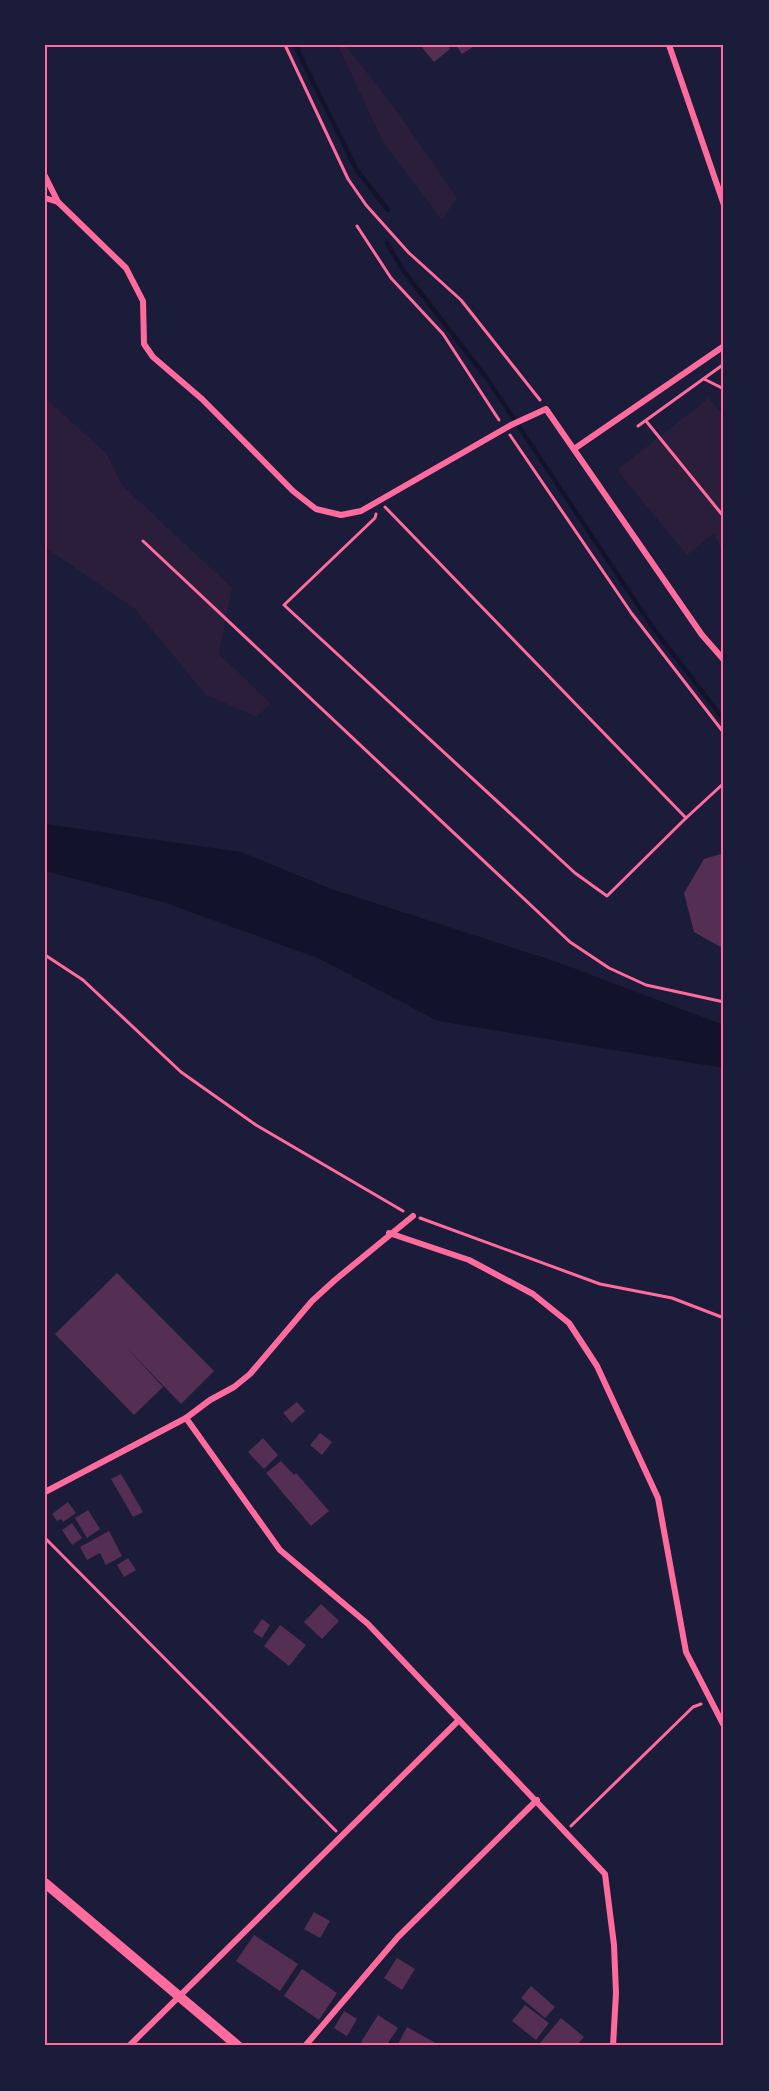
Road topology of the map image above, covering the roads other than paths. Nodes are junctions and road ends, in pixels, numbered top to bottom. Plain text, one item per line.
1 (669, 45) edge
2 (45, 176) edge
3 (45, 198) edge
4 (58, 202) junction
5 (724, 206) edge
6 (724, 346) edge
7 (574, 449) junction
8 (724, 660) edge
9 (413, 1216) road end
10 (389, 1233) junction
11 (186, 1418) junction
12 (45, 1492) edge
13 (459, 1720) junction
14 (724, 1726) edge
15 (537, 1800) junction
16 (45, 1883) edge
17 (180, 1997) junction
18 (129, 2046) edge
19 (238, 2046) edge
20 (305, 2046) edge
21 (613, 2046) edge

1 - 5 street
2 - 4 street
3 - 4 street
4 - 7 street
6 - 7 street
7 - 8 street
9 - 10 street
10 - 11 street
10 - 14 street
11 - 12 street
11 - 13 street
13 - 15 street
13 - 17 street
15 - 20 street
15 - 21 street
16 - 17 street
17 - 18 street
17 - 19 street

